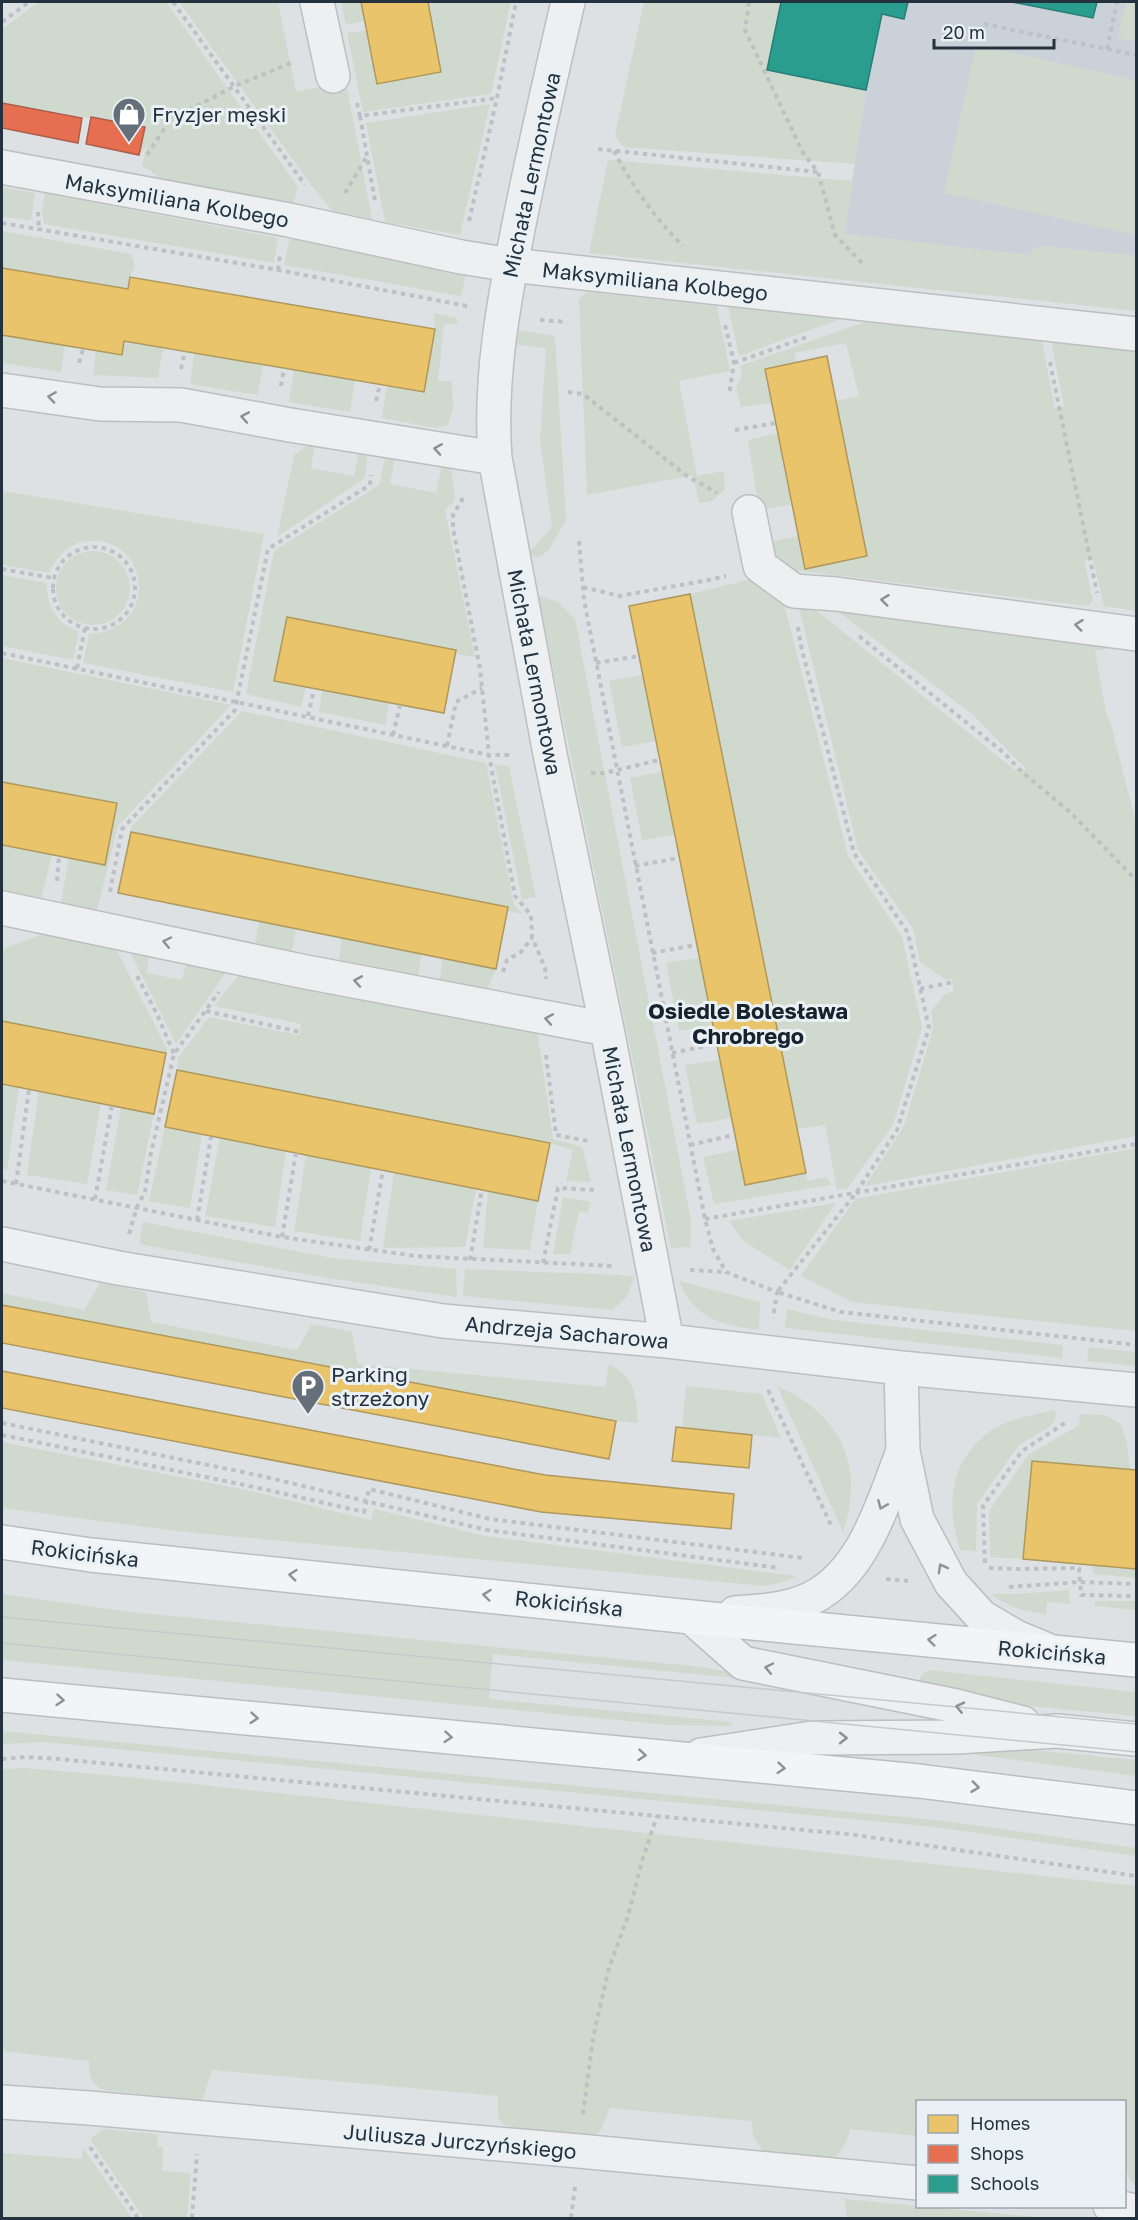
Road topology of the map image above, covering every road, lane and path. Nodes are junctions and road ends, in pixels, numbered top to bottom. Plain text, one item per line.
1 (29, 2) edge
2 (173, 2) edge
3 (317, 2) edge
4 (568, 2) edge
5 (749, 2) edge
6 (1117, 2) edge
7 (2, 21) edge
8 (984, 24) dead end
9 (1107, 49) junction
10 (1137, 55) edge
11 (338, 73) junction
12 (235, 86) junction
13 (497, 98) dead end
14 (360, 116) junction
15 (598, 149) dead end
16 (614, 151) junction
17 (366, 158) junction
18 (2, 167) edge
19 (818, 172) junction
20 (303, 195) dead end
21 (342, 196) dead end
22 (171, 200) junction
23 (2, 223) edge
24 (382, 239) junction
25 (511, 265) junction
26 (716, 288) junction
27 (458, 305) dead end
28 (885, 306) junction
29 (1042, 323) junction
30 (1137, 334) edge
31 (2, 390) edge
32 (568, 393) dead end
33 (729, 395) dead end
34 (776, 423) dead end
35 (735, 430) dead end
36 (376, 439) junction
37 (462, 453) junction
38 (495, 458) junction
39 (748, 512) joint
40 (579, 542) dead end
41 (760, 566) junction
42 (2, 569) edge
43 (53, 578) junction
44 (583, 587) junction
45 (794, 591) junction
46 (85, 628) junction
47 (1104, 629) junction
48 (1137, 634) edge
49 (2, 652) edge
50 (639, 656) dead end
51 (596, 663) junction
52 (77, 668) junction
53 (482, 687) junction
54 (314, 689) dead end
55 (237, 701) junction
56 (400, 705) dead end
57 (308, 716) junction
58 (393, 735) junction
59 (447, 746) junction
60 (550, 754) junction
61 (489, 755) junction
62 (659, 760) dead end
63 (616, 769) junction
64 (1020, 770) dead end
65 (679, 858) dead end
66 (635, 866) junction
67 (1137, 880) edge
68 (2, 908) edge
69 (104, 928) junction
70 (696, 945) dead end
71 (652, 953) junction
72 (136, 975) dead end
73 (953, 982) dead end
74 (920, 989) junction
75 (546, 1019) junction
76 (607, 1029) junction
77 (300, 1032) dead end
78 (716, 1044) dead end
79 (672, 1053) junction
80 (174, 1054) junction
81 (30, 1089) dead end
82 (112, 1106) dead end
83 (734, 1135) dead end
84 (211, 1137) dead end
85 (1137, 1144) edge
86 (690, 1145) junction
87 (590, 1150) dead end
88 (296, 1153) dead end
89 (383, 1170) dead end
90 (595, 1180) dead end
91 (2, 1181) edge
92 (16, 1184) junction
93 (482, 1189) dead end
94 (597, 1190) junction
95 (856, 1193) junction
96 (95, 1199) junction
97 (600, 1201) dead end
98 (137, 1207) junction
99 (705, 1219) junction
100 (196, 1220) junction
101 (282, 1237) junction
102 (2, 1244) edge
103 (369, 1250) junction
104 (613, 1256) dead end
105 (470, 1260) junction
106 (543, 1263) junction
107 (118, 1268) junction
108 (653, 1268) junction
109 (726, 1272) junction
110 (777, 1292) junction
111 (1077, 1338) junction
112 (667, 1341) junction
113 (1137, 1345) edge
114 (769, 1352) junction
115 (901, 1368) junction
116 (1072, 1384) junction
117 (1137, 1390) edge
118 (2, 1423) edge
119 (2, 1435) edge
120 (903, 1451) junction
121 (367, 1500) junction
122 (834, 1532) dead end
123 (2, 1542) edge
124 (850, 1565) junction
125 (1080, 1582) junction
126 (951, 1583) junction
127 (1137, 1584) edge
128 (1137, 1596) edge
129 (691, 1617) junction
130 (1052, 1652) junction
131 (1137, 1660) edge
132 (2, 1695) edge
133 (1057, 1731) junction
134 (1137, 1739) edge
135 (681, 1758) junction
136 (2, 1759) edge
137 (1137, 1808) edge
138 (657, 1816) junction
139 (1137, 1876) edge
140 (2, 2102) edge
141 (89, 2108) junction
142 (201, 2118) junction
143 (579, 2151) junction
144 (916, 2183) edge
145 (1121, 2208) edge
146 (1137, 2211) edge
147 (137, 2218) edge
148 (192, 2218) edge
149 (571, 2218) edge

1 - 7 path
2 - 12 path
3 - 11 street
4 - 25 street, Michała Lermontowa
5 - 19 path
6 - 9 path
8 - 9 path
9 - 10 path
11 - 12 path
11 - 14 path
12 - 20 path
12 - 22 path
13 - 14 path
14 - 17 path
15 - 16 path
16 - 19 path
16 - 26 path
17 - 21 path
17 - 24 path
18 - 22 street, Maksymiliana Kolbego
19 - 28 path
22 - 24 street, Maksymiliana Kolbego
23 - 27 path
24 - 25 street, Maksymiliana Kolbego
25 - 26 street, Maksymiliana Kolbego
25 - 38 street, Michała Lermontowa
26 - 28 street, Maksymiliana Kolbego
26 - 33 path
28 - 29 street, Maksymiliana Kolbego
29 - 30 street, Maksymiliana Kolbego
29 - 47 path
36 -> 31 street
32 - 39 path
34 - 35 path
37 -> 36 street
36 - 55 path
37 - 38 street
37 - 53 path
38 - 60 street, Michała Lermontowa
39 - 41 street
40 - 44 path
41 - 44 path
41 - 45 street
42 - 43 path
43 - 46 path
43 - 46 path
44 - 51 path
47 -> 45 street
45 - 74 path
46 - 52 path
47 - 48 street
49 - 52 path
50 - 51 path
51 - 63 path
52 - 55 path
53 - 59 path
53 - 61 path
54 - 57 path
55 - 57 path
55 - 69 path
56 - 58 path
57 - 58 path
58 - 59 path
59 - 61 path
60 - 61 path
60 - 63 path
60 - 76 street, Michała Lermontowa
61 - 75 path
62 - 63 path
63 - 66 path
64 - 67 path
65 - 66 path
66 - 71 path
68 - 69 street
75 -> 69 street
70 - 71 path
71 - 79 path
72 - 80 path
73 - 74 path
74 - 95 path
76 -> 75 street
75 - 87 path
76 - 108 street, Michała Lermontowa
77 - 80 path
78 - 79 path
79 - 86 path
80 - 98 path
81 - 92 path
82 - 96 path
83 - 86 path
84 - 100 path
85 - 95 path
86 - 99 path
88 - 101 path
89 - 103 path
90 - 94 path
91 - 92 path
92 - 96 path
93 - 105 path
94 - 97 path
94 - 106 path
95 - 99 path
95 - 110 path
96 - 98 path
98 - 100 path
98 - 107 path
99 - 109 path
100 - 101 path
101 - 103 path
102 - 107 street, Andrzeja Sacharowa
103 - 105 path
104 - 106 path
105 - 106 path
107 - 112 street, Andrzeja Sacharowa
108 - 109 path
108 - 112 street, Michała Lermontowa
109 - 110 path
110 - 111 path
110 - 114 path
111 - 113 path
111 - 116 path
112 - 114 street, Andrzeja Sacharowa
114 - 115 street, Andrzeja Sacharowa
114 - 122 path
115 - 116 street, Andrzeja Sacharowa
115 - 120 street
116 - 117 street, Andrzeja Sacharowa
116 - 125 path
118 - 121 path
119 - 121 path
120 -> 124 street
126 -> 120 street
121 - 124 path
121 - 124 path
129 -> 123 main road, Rokicińska
124 - 126 path
124 - 129 street
125 - 126 path
125 - 127 path
125 - 128 path
126 - 130 street
130 -> 129 main road, Rokicińska
133 -> 129 street
130 - 131 main road, Rokicińska
132 -> 135 main road
133 - 134 street
135 -> 133 street
135 -> 137 main road
136 - 138 path
138 - 139 path
138 - 143 path
140 - 141 street, Juliusza Jurczyńskiego
141 - 142 street, Juliusza Jurczyńskiego
141 - 147 path
142 - 143 street, Juliusza Jurczyńskiego
142 - 148 path
143 - 144 street, Juliusza Jurczyńskiego
143 - 149 path
145 - 146 street

